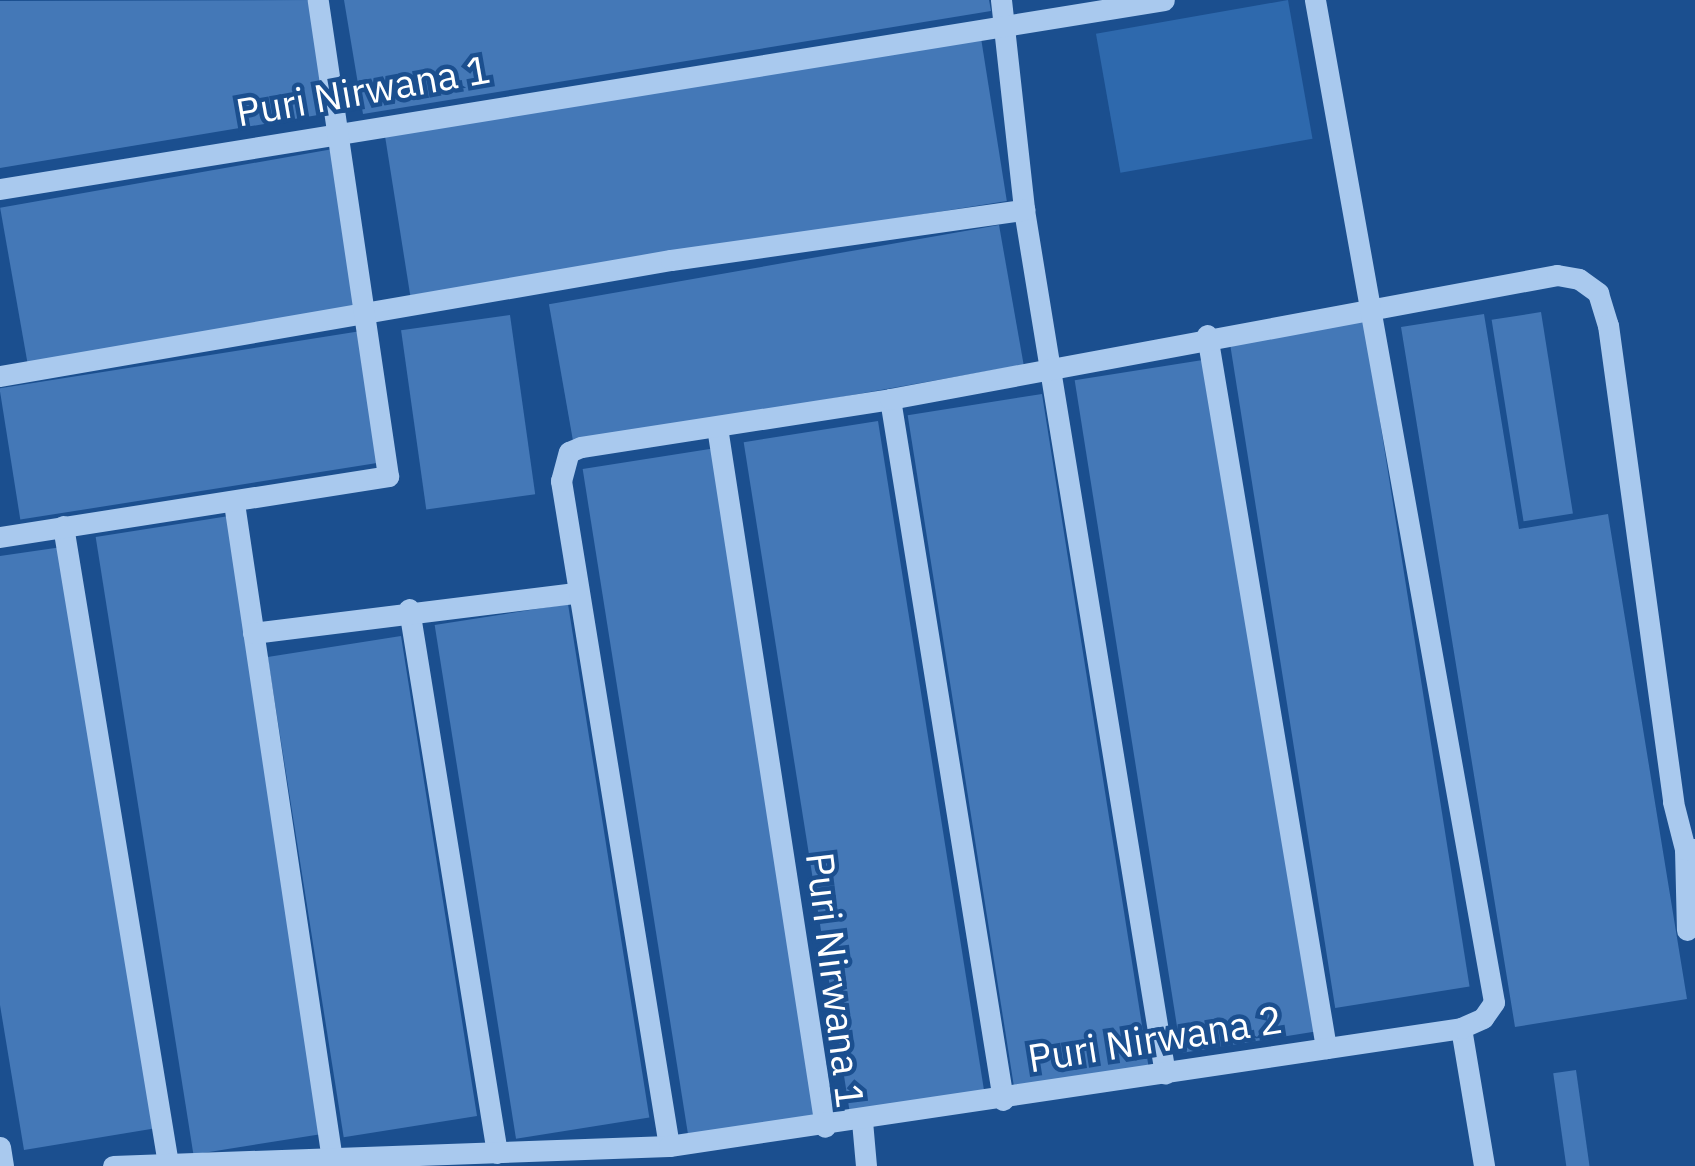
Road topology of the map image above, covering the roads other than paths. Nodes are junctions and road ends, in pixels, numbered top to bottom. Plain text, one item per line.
1 (318, 0) edge
2 (1001, 0) edge
3 (1164, 0) edge
4 (1315, 0) edge
5 (1006, 25) junction
6 (334, 134) junction
7 (0, 189) edge
8 (1024, 210) junction
9 (1367, 309) junction
10 (364, 315) junction
11 (1207, 335) junction
12 (1049, 368) junction
13 (0, 376) edge
14 (890, 399) junction
15 (717, 427) junction
16 (234, 503) junction
17 (63, 526) junction
18 (0, 537) edge
19 (576, 593) junction
20 (409, 609) junction
21 (253, 633) junction
22 (1690, 849) edge
23 (1687, 930) dead end
24 (1461, 1028) junction
25 (1327, 1048) junction
26 (1165, 1074) junction
27 (1003, 1100) junction
28 (862, 1121) junction
29 (825, 1127) junction
30 (669, 1146) junction
31 (0, 1147) edge
32 (331, 1153) junction
33 (496, 1153) junction
34 (168, 1164) edge
35 (3, 1166) edge
36 (113, 1166) edge
37 (866, 1166) edge
38 (1484, 1166) edge

1 - 6 street
2 - 5 street
3 - 5 street, Puri Nirwana 1
4 - 9 street
5 - 6 street, Puri Nirwana 1
5 - 8 street
6 - 7 street, Puri Nirwana 1
6 - 10 street
8 - 10 street
8 - 12 street
9 - 11 street
9 - 22 street
9 - 24 street, Puri Nirwana 2
10 - 13 street
10 - 16 street
11 - 12 street
11 - 25 street
12 - 14 street
12 - 26 street
14 - 15 street
14 - 27 street
15 - 19 street
15 - 29 street, Puri Nirwana 1
16 - 17 street
16 - 21 street
17 - 18 street
17 - 34 street
19 - 20 street
19 - 30 street
20 - 21 street
20 - 33 street
21 - 32 street
22 - 23 street
24 - 25 street, Puri Nirwana 2
24 - 38 street
25 - 26 street, Puri Nirwana 2
26 - 27 street, Puri Nirwana 2
27 - 28 street, Puri Nirwana 2
28 - 29 street, Puri Nirwana 2
28 - 37 street
29 - 30 street, Puri Nirwana 1
30 - 33 street, Puri Nirwana 1
31 - 35 street
32 - 33 street, Puri Nirwana 1
32 - 34 street, Puri Nirwana 1
34 - 36 street, Puri Nirwana 1

